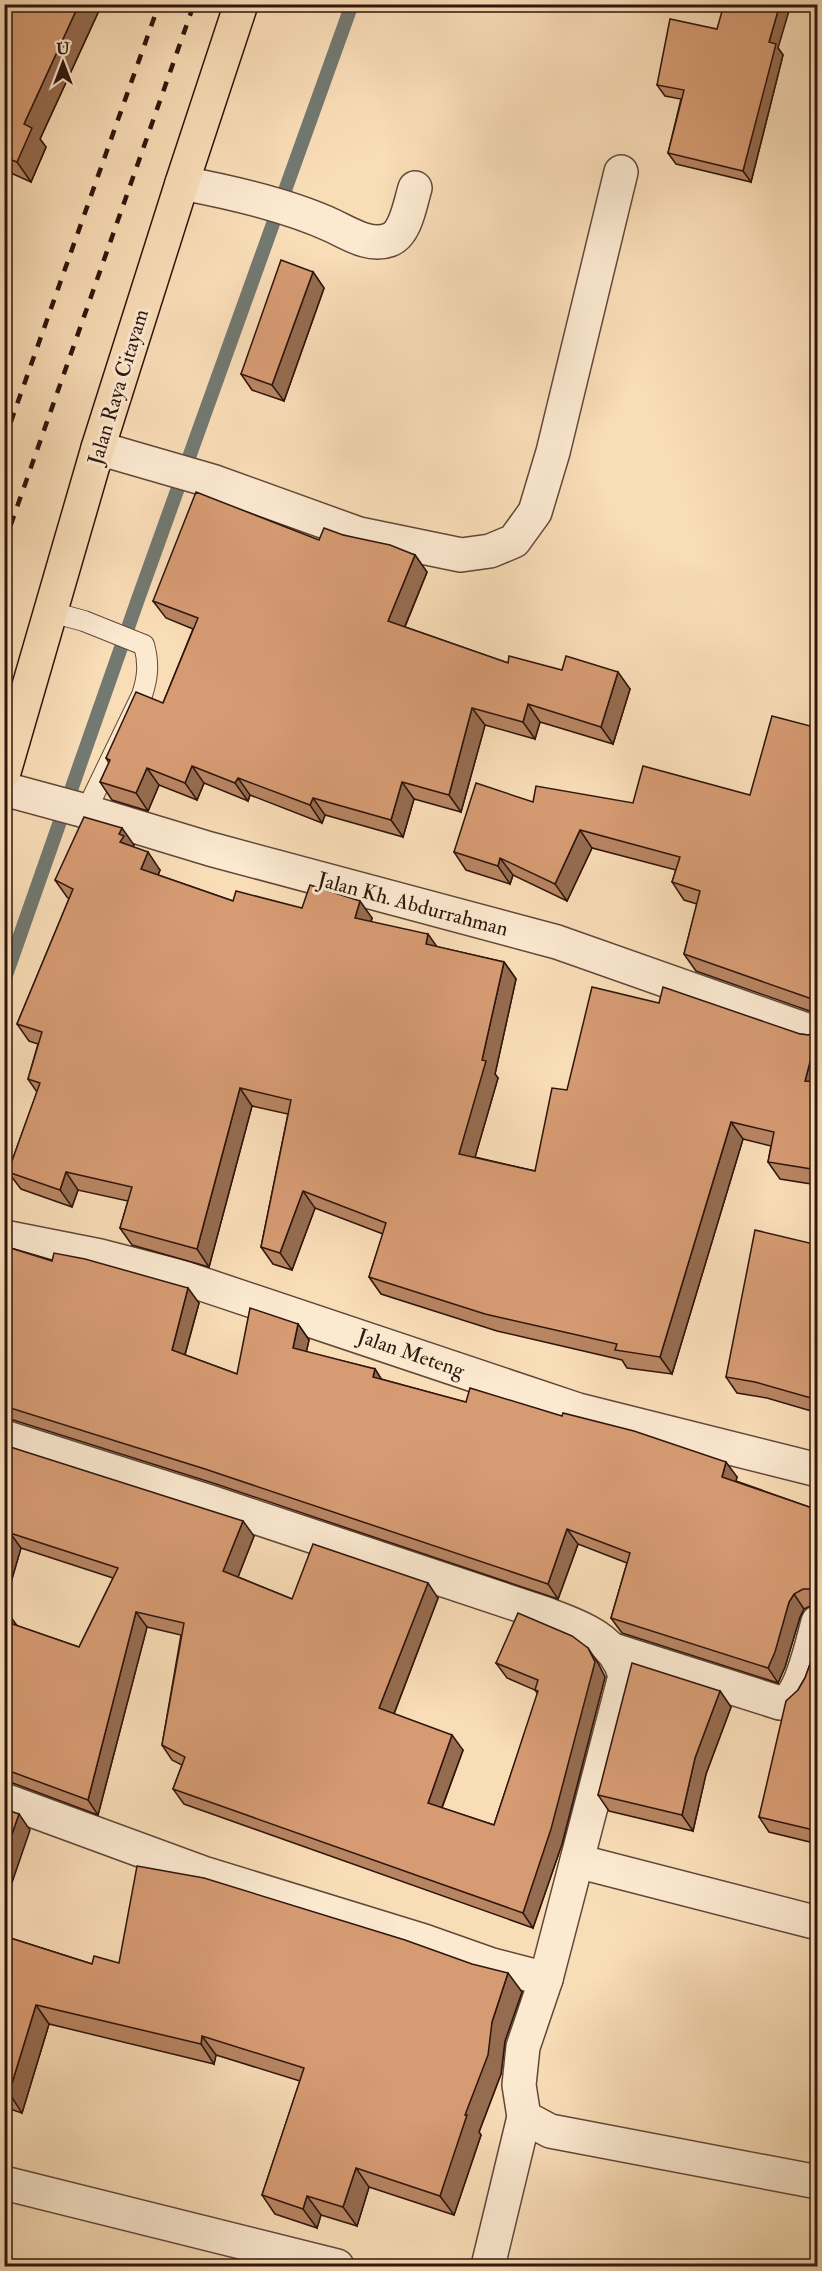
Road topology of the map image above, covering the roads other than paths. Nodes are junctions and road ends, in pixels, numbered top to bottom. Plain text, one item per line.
1 (242, 4) edge
2 (621, 172) dead end
3 (182, 183) junction
4 (416, 188) dead end
5 (98, 448) junction
6 (51, 612) junction
7 (4, 772) edge
8 (4, 789) edge
9 (82, 810) junction
10 (818, 1034) edge
11 (4, 1237) edge
12 (4, 1437) edge
13 (818, 1470) edge
14 (818, 1622) edge
15 (613, 1650) junction
16 (4, 1800) edge
17 (577, 1861) junction
18 (818, 1923) edge
19 (546, 1979) junction
20 (524, 2117) junction
21 (818, 2182) edge
22 (4, 2184) edge
23 (337, 2266) edge
24 (488, 2266) edge

1 - 3 main road, Jalan Raya Citayam
2 - 5 street
3 - 4 street
3 - 5 main road, Jalan Raya Citayam
5 - 6 main road, Jalan Raya Citayam
6 - 7 main road, Jalan Raya Citayam
6 - 9 lane
8 - 9 street, Jalan Kh. Abdurrahman
9 - 10 street, Jalan Kh. Abdurrahman
11 - 13 street, Jalan Meteng
12 - 15 street
14 - 15 street
15 - 17 street
16 - 19 street
17 - 18 street
17 - 19 street
19 - 20 street
20 - 21 street
20 - 24 street
22 - 23 street

